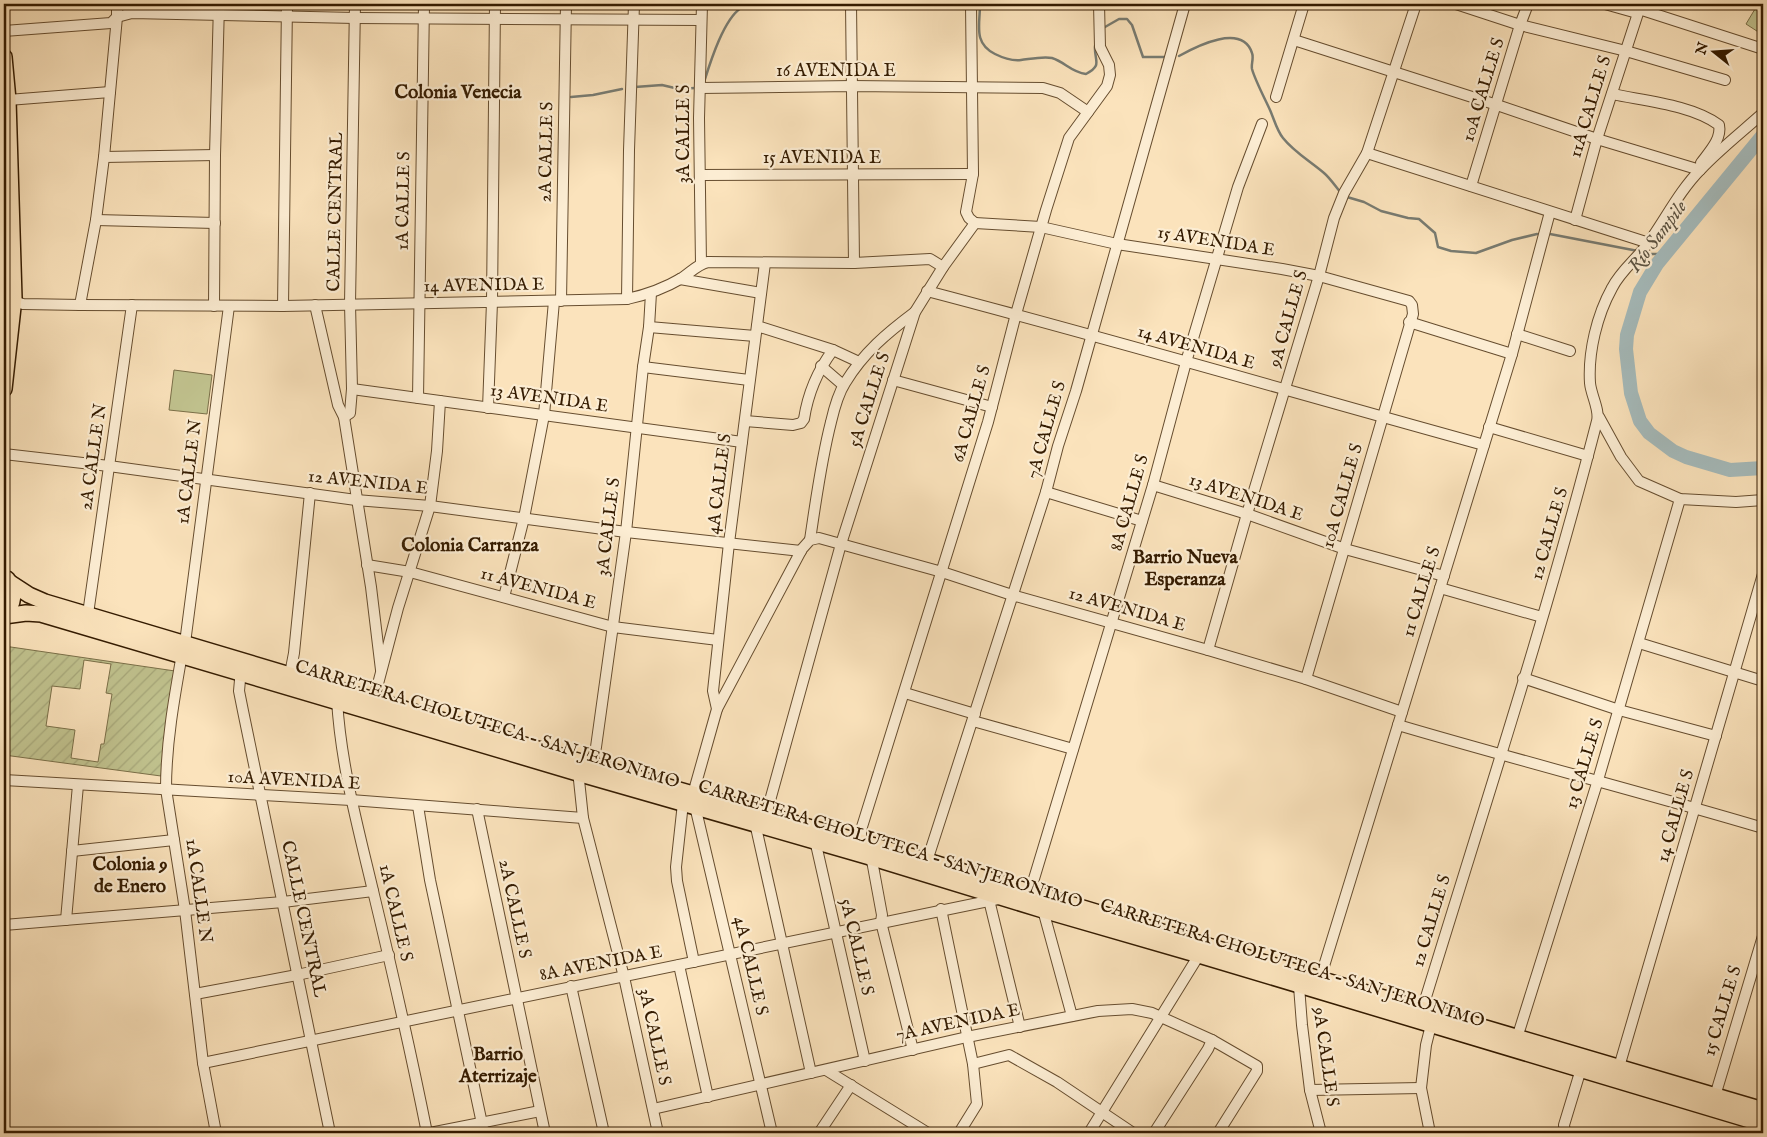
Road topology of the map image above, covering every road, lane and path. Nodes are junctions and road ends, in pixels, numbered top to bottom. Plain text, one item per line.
1 (117, 4) edge
2 (219, 4) edge
3 (287, 4) edge
4 (355, 4) edge
5 (424, 4) edge
6 (496, 4) edge
7 (566, 4) edge
8 (634, 4) edge
9 (702, 4) edge
10 (851, 4) edge
11 (1099, 4) edge
12 (1185, 4) edge
13 (1292, 4) edge
14 (1304, 4) edge
15 (1416, 4) edge
16 (1456, 4) edge
17 (1528, 4) edge
18 (1605, 4) edge
19 (972, 5) edge
20 (1639, 9) edge
21 (219, 15) junction
22 (286, 16) junction
23 (117, 17) junction
24 (355, 18) junction
25 (424, 18) junction
26 (495, 18) junction
27 (566, 18) junction
28 (634, 20) junction
29 (701, 20) junction
30 (1520, 25) junction
31 (4, 31) edge
32 (1294, 40) junction
33 (1763, 49) edge
34 (1626, 51) junction
35 (4, 57) edge
36 (1394, 72) junction
37 (1725, 80) dead end
38 (852, 86) junction
39 (973, 87) junction
40 (700, 88) junction
41 (110, 92) junction
42 (1612, 94) junction
43 (1276, 97) dead end
44 (8, 100) junction
45 (1497, 105) junction
46 (1088, 112) junction
47 (1763, 113) edge
48 (1262, 124) dead end
49 (1597, 139) junction
50 (1367, 154) junction
51 (215, 155) junction
52 (4, 156) edge
53 (104, 157) junction
54 (1699, 169) junction
55 (854, 174) junction
56 (973, 174) junction
57 (700, 176) junction
58 (1472, 186) junction
59 (10, 206) junction
60 (1550, 212) junction
61 (96, 220) junction
62 (1575, 220) junction
63 (215, 223) junction
64 (975, 224) junction
65 (1041, 227) junction
66 (1649, 243) junction
67 (1118, 244) junction
68 (1217, 259) junction
69 (766, 263) junction
70 (854, 263) junction
71 (701, 264) junction
72 (943, 267) junction
73 (1319, 276) junction
74 (680, 279) junction
75 (927, 291) junction
76 (651, 293) junction
77 (761, 293) junction
78 (9, 298) edge
79 (627, 300) junction
80 (558, 301) junction
81 (492, 302) junction
82 (419, 303) junction
83 (350, 304) junction
84 (80, 305) junction
85 (132, 305) junction
86 (315, 305) junction
87 (214, 306) junction
88 (229, 306) junction
89 (283, 306) junction
90 (915, 312) junction
91 (1016, 314) junction
92 (1410, 322) junction
93 (649, 327) junction
94 (756, 331) junction
95 (1091, 334) junction
96 (1518, 334) junction
97 (833, 350) junction
98 (1570, 351) dead end
99 (1512, 354) junction
100 (859, 362) junction
101 (1186, 362) junction
102 (821, 366) junction
103 (643, 367) junction
104 (749, 380) junction
105 (893, 380) junction
106 (844, 385) junction
107 (352, 389) junction
108 (4, 390) edge
109 (1285, 390) junction
110 (418, 398) junction
111 (440, 401) junction
112 (992, 407) junction
113 (488, 408) junction
114 (544, 415) junction
115 (344, 417) junction
116 (1382, 417) junction
117 (1599, 417) junction
118 (745, 421) junction
119 (1490, 427) junction
120 (637, 428) junction
121 (742, 442) junction
122 (1484, 445) junction
123 (4, 454) edge
124 (1588, 456) junction
125 (109, 466) junction
126 (206, 480) junction
127 (1153, 485) junction
128 (1046, 492) junction
129 (310, 493) junction
130 (1680, 499) junction
131 (356, 500) junction
132 (1763, 500) edge
133 (430, 506) junction
134 (1247, 514) junction
135 (524, 518) junction
136 (1142, 521) junction
137 (626, 532) junction
138 (814, 539) junction
139 (729, 543) junction
140 (841, 544) junction
141 (1345, 549) junction
142 (801, 552) junction
143 (368, 565) junction
144 (410, 572) junction
145 (942, 572) junction
146 (1763, 574) edge
147 (1444, 576) junction
148 (5, 578) edge
149 (1440, 588) junction
150 (1012, 595) junction
151 (504, 597) junction
152 (88, 614) junction
153 (4, 616) edge
154 (1542, 617) junction
155 (1112, 623) junction
156 (613, 627) junction
157 (718, 640) junction
158 (1639, 643) junction
159 (183, 648) junction
160 (1208, 650) junction
161 (242, 666) junction
162 (381, 670) junction
163 (1735, 673) junction
164 (290, 674) junction
165 (1523, 678) junction
166 (1306, 679) junction
167 (1763, 682) edge
168 (904, 693) junction
169 (374, 699) junction
170 (338, 700) junction
171 (717, 709) junction
172 (1619, 710) junction
173 (1402, 712) junction
174 (974, 718) junction
175 (1398, 725) junction
176 (1716, 736) junction
177 (1073, 749) junction
178 (1500, 755) junction
179 (584, 769) junction
180 (4, 780) edge
181 (1598, 780) junction
182 (78, 785) junction
183 (166, 789) junction
184 (261, 796) junction
185 (351, 800) junction
186 (690, 801) junction
187 (418, 806) junction
188 (1696, 808) junction
189 (477, 809) junction
190 (583, 818) junction
191 (761, 819) junction
192 (1763, 828) edge
193 (174, 840) junction
194 (815, 840) junction
195 (866, 847) junction
196 (72, 851) junction
197 (927, 861) junction
198 (374, 891) junction
199 (1030, 892) junction
200 (1004, 898) junction
201 (989, 900) junction
202 (283, 902) junction
203 (941, 909) junction
204 (185, 910) junction
205 (1043, 910) junction
206 (66, 920) junction
207 (881, 922) junction
208 (4, 925) edge
209 (835, 931) junction
210 (1763, 936) edge
211 (782, 942) junction
212 (730, 953) junction
213 (389, 955) junction
214 (1199, 955) junction
215 (694, 962) junction
216 (679, 965) junction
217 (297, 975) junction
218 (624, 977) junction
219 (1320, 979) junction
220 (571, 986) junction
221 (1300, 986) junction
222 (195, 994) junction
223 (516, 998) junction
224 (457, 1010) junction
225 (1422, 1010) junction
226 (1072, 1016) junction
227 (1160, 1018) junction
228 (404, 1021) junction
229 (1431, 1025) junction
230 (1020, 1027) junction
231 (967, 1037) junction
232 (312, 1040) junction
233 (1212, 1040) junction
234 (1512, 1042) junction
235 (913, 1050) junction
236 (865, 1061) junction
237 (203, 1063) junction
238 (973, 1064) junction
239 (1619, 1067) junction
240 (1581, 1069) junction
241 (826, 1070) junction
242 (811, 1073) junction
243 (760, 1085) junction
244 (851, 1085) junction
245 (1421, 1088) junction
246 (1310, 1090) junction
247 (1715, 1096) junction
248 (708, 1097) junction
249 (653, 1109) junction
250 (1763, 1110) edge
251 (540, 1111) junction
252 (1101, 1113) junction
253 (481, 1122) junction
254 (1763, 1124) edge
255 (216, 1133) edge
256 (330, 1133) edge
257 (428, 1133) edge
258 (484, 1133) edge
259 (545, 1133) edge
260 (604, 1133) edge
261 (658, 1133) edge
262 (772, 1133) edge
263 (825, 1133) edge
264 (928, 1133) edge
265 (958, 1133) edge
266 (1089, 1133) edge
267 (1133, 1133) edge
268 (1154, 1133) edge
269 (1218, 1133) edge
270 (1321, 1133) edge
271 (1430, 1133) edge
272 (1565, 1133) edge

1 - 23 street
2 - 21 street
3 - 22 street
4 - 24 street, CALLE CENTRAL
5 - 25 street, 1A CALLE S
6 - 26 street
7 - 27 street, 2A CALLE S
8 - 28 street
9 - 29 street, 3A CALLE S
10 - 38 street
11 - 46 street, 6A CALLE S
12 - 67 street, 7A CALLE S
13 - 14 street
14 - 32 street
15 - 36 street, 9A CALLE S
16 - 30 street
17 - 30 street, 10A CALLE S
18 - 20 street
19 - 39 street
20 - 33 street
20 - 34 street, 11A CALLE S
21 - 22 street
21 - 23 street
21 - 51 street
22 - 24 street
22 - 89 street
23 - 31 street
23 - 41 street
24 - 25 street
24 - 83 street, CALLE CENTRAL
25 - 26 street
25 - 82 street, 1A CALLE S
26 - 27 street
26 - 81 street
27 - 28 street
27 - 80 street, 2A CALLE S
28 - 29 street
28 - 79 street
29 - 40 street, 3A CALLE S
30 - 34 street
30 - 45 street, 10A CALLE S
32 - 36 street
32 - 43 street
34 - 37 street
34 - 42 street, 11A CALLE S
35 - 44 highway
36 - 45 street
36 - 50 street, 9A CALLE S
38 - 39 street, 16 AVENIDA E
38 - 40 street, 16 AVENIDA E
38 - 55 street
39 - 46 street, 16 AVENIDA E
39 - 56 street
40 - 57 street, 3A CALLE S
41 - 44 street
41 - 53 street
42 - 49 street, 11A CALLE S
42 - 54 street
44 - 59 highway
45 - 49 street
45 - 58 street, 10A CALLE S
46 - 65 street, 6A CALLE S
47 - 54 street
48 - 68 street, 8A CALLE S
49 - 54 street
49 - 62 street, 11A CALLE S
50 - 58 street
50 - 73 street, 9A CALLE S
51 - 53 street
51 - 63 street
52 - 59 highway
53 - 61 street
54 - 66 street
55 - 56 street, 15 AVENIDA E
55 - 57 street, 15 AVENIDA E
55 - 70 street
56 - 64 street
57 - 71 street, 3A CALLE S
58 - 60 street
59 - 78 highway
60 - 62 street
60 - 96 street, 11 CALLE S
61 - 63 street
61 - 84 street
62 - 66 street
63 - 87 street
64 - 65 street, 15 AVENIDA E
64 - 72 street, 5A CALLE S
65 - 67 street, 15 AVENIDA E
65 - 91 street, 6A CALLE S
66 - 117 street
67 - 68 street, 15 AVENIDA E
67 - 95 street, 7A CALLE S
68 - 73 street, 15 AVENIDA E
68 - 101 street, 8A CALLE S
69 - 70 street
69 - 71 street
69 - 77 street, 4A CALLE S
70 - 72 street
71 - 74 street, 14 AVENIDA E
72 - 75 street, 5A CALLE S
73 - 92 street, 15 AVENIDA E
73 - 109 street, 9A CALLE S
74 - 76 street, 14 AVENIDA E
74 - 77 street
75 - 90 street, 5A CALLE S
75 - 91 street, 14 AVENIDA E
76 - 79 street, 14 AVENIDA E
76 - 93 street, 3A CALLE S
77 - 94 street, 4A CALLE S
78 - 84 street, 14 AVENIDA E
78 - 108 highway
79 - 80 street, 14 AVENIDA E
80 - 81 street, 14 AVENIDA E
80 - 114 street, 2A CALLE S
81 - 82 street, 14 AVENIDA E
81 - 113 street
82 - 83 street, 14 AVENIDA E
82 - 110 street, 1A CALLE S
83 - 86 street, 14 AVENIDA E
83 - 107 street, CALLE CENTRAL
84 - 85 street, 14 AVENIDA E
85 - 87 street, 14 AVENIDA E
85 - 125 street, 2A CALLE N
86 - 89 street, 14 AVENIDA E
86 - 115 street, CALLE CENTRAL
87 - 88 street, 14 AVENIDA E
88 - 89 street, 14 AVENIDA E
88 - 126 street, 1A CALLE N
90 - 100 street
90 - 105 street, 5A CALLE S
91 - 95 street, 14 AVENIDA E
91 - 112 street, 6A CALLE S
92 - 99 street
92 - 116 street, 10A CALLE S
93 - 94 street
93 - 103 street, 3A CALLE S
94 - 97 street
94 - 104 street, 4A CALLE S
95 - 101 street, 14 AVENIDA E
95 - 128 street, 7A CALLE S
96 - 98 street
96 - 99 street, 11 CALLE S
97 - 100 street
97 - 102 street
99 - 119 street, 11 CALLE S
100 - 106 street
101 - 109 street, 14 AVENIDA E
101 - 127 street, 8A CALLE S
102 - 106 street
102 - 118 street
103 - 104 street
103 - 120 street, 3A CALLE S
104 - 118 street, 4A CALLE S
105 - 112 street
105 - 140 street, 5A CALLE S
106 - 138 street
107 - 110 street, 13 AVENIDA E
107 - 115 street, CALLE CENTRAL
109 - 116 street, 14 AVENIDA E
109 - 134 street, 9A CALLE S
110 - 111 street, 13 AVENIDA E
111 - 113 street, 13 AVENIDA E
111 - 133 street
112 - 145 street, 6A CALLE S
113 - 114 street, 13 AVENIDA E
114 - 120 street, 13 AVENIDA E
114 - 135 street, 2A CALLE S
115 - 131 street, CALLE CENTRAL
116 - 122 street, 14 AVENIDA E
116 - 141 street, 10A CALLE S
117 - 124 street, 12 CALLE S
117 - 130 street
118 - 121 street, 4A CALLE S
119 - 122 street, 11 CALLE S
119 - 124 street
120 - 121 street, 13 AVENIDA E
120 - 137 street, 3A CALLE S
121 - 139 street, 4A CALLE S
122 - 147 street, 11 CALLE S
123 - 125 street, 12 AVENIDA E
124 - 154 street, 12 CALLE S
125 - 126 street, 12 AVENIDA E
125 - 152 street, 2A CALLE N
126 - 129 street, 12 AVENIDA E
126 - 159 street, 1A CALLE N
127 - 134 street, 13 AVENIDA E
127 - 136 street, 8A CALLE S
128 - 136 street
128 - 150 street, 7A CALLE S
129 - 131 street, 12 AVENIDA E
129 - 164 street
130 - 132 street
130 - 158 street, 13 CALLE S
131 - 133 street, 12 AVENIDA E
131 - 143 street, CALLE CENTRAL
133 - 135 street, 12 AVENIDA E
133 - 144 street
134 - 141 street, 13 AVENIDA E
134 - 160 street, 9A CALLE S
135 - 137 street, 12 AVENIDA E
135 - 151 street, 2A CALLE S
136 - 155 street, 8A CALLE S
137 - 139 street, 12 AVENIDA E
137 - 156 street, 3A CALLE S
138 - 140 street, 12 AVENIDA E
138 - 142 street, 4A CALLE S
139 - 142 street, 12 AVENIDA E
139 - 157 street, 4A CALLE S
140 - 145 street, 12 AVENIDA E
140 - 191 street, 5A CALLE S
141 - 147 street, 13 AVENIDA E
141 - 166 street, 10A CALLE S
142 - 171 street, 4A CALLE S
143 - 144 street, 11 AVENIDA E
143 - 162 street, CALLE CENTRAL
144 - 151 street, 11 AVENIDA E
144 - 162 street
145 - 150 street, 12 AVENIDA E
145 - 168 street, 6A CALLE S
146 - 163 street, 14 CALLE S
147 - 149 street, 11 CALLE S
148 - 152 highway, CARRETERA CHOLUTECA - SAN JERONIMO
148 - 153 highway
149 - 154 street
149 - 173 street, 11 CALLE S
150 - 155 street, 12 AVENIDA E
150 - 174 street, 7A CALLE S
151 - 156 street, 11 AVENIDA E
152 - 159 highway, CARRETERA CHOLUTECA - SAN JERONIMO
153 - 159 highway, CARRETERA CHOLUTECA - SAN JERONIMO
154 - 165 street, 12 CALLE S
155 - 160 street, 12 AVENIDA E
155 - 177 street, 8A CALLE S
156 - 157 street, 11 AVENIDA E
156 - 179 street, 3A CALLE S
157 - 171 street, 4A CALLE S
158 - 163 street
158 - 172 street, 13 CALLE S
159 - 161 highway, CARRETERA CHOLUTECA - SAN JERONIMO
159 - 183 street, 1A CALLE N
160 - 166 street, 12 AVENIDA E
161 - 164 highway, CARRETERA CHOLUTECA - SAN JERONIMO
161 - 170 highway, CARRETERA CHOLUTECA - SAN JERONIMO
161 - 184 street, CALLE CENTRAL
162 - 169 street
163 - 167 street
163 - 176 street, 14 CALLE S
164 - 169 highway, CARRETERA CHOLUTECA - SAN JERONIMO
165 - 172 street
165 - 178 street, 12 CALLE S
166 - 173 street, 12 AVENIDA E
168 - 174 street
168 - 195 street, 6A CALLE S
169 - 179 highway, CARRETERA CHOLUTECA - SAN JERONIMO
170 - 179 highway, CARRETERA CHOLUTECA - SAN JERONIMO
170 - 185 street, 1A CALLE S
171 - 186 street, 4A CALLE S
172 - 176 street
172 - 181 street, 13 CALLE S
173 - 175 street, 11 CALLE S
174 - 177 street
174 - 197 street, 7A CALLE S
175 - 178 street
175 - 219 street, 11 CALLE S
176 - 188 street, 14 CALLE S
177 - 199 street, 8A CALLE S
178 - 181 street
178 - 225 street, 12 CALLE S
179 - 186 highway, CARRETERA CHOLUTECA - SAN JERONIMO
179 - 190 street, 3A CALLE S
180 - 182 street, 10A AVENIDA E
181 - 188 street
181 - 234 street, 13 CALLE S
182 - 183 street, 10A AVENIDA E
182 - 196 street
183 - 184 street, 10A AVENIDA E
183 - 193 street, 1A CALLE N
184 - 185 street, 10A AVENIDA E
184 - 202 street, CALLE CENTRAL
185 - 187 street, 10A AVENIDA E
185 - 198 street, 1A CALLE S
186 - 191 highway, CARRETERA CHOLUTECA - SAN JERONIMO
186 - 212 street, 4A CALLE S
186 - 215 street
187 - 189 street, 10A AVENIDA E
187 - 224 street
188 - 192 street
188 - 239 street, 14 CALLE S
189 - 190 street, 10A AVENIDA E
189 - 223 street, 2A CALLE S
190 - 218 street, 3A CALLE S
191 - 194 highway, CARRETERA CHOLUTECA - SAN JERONIMO
191 - 195 highway, CARRETERA CHOLUTECA - SAN JERONIMO
191 - 211 street
193 - 196 street
193 - 204 street, 1A CALLE N
194 - 195 highway, CARRETERA CHOLUTECA - SAN JERONIMO
194 - 209 street, 5A CALLE S
195 - 197 highway, CARRETERA CHOLUTECA - SAN JERONIMO
195 - 200 highway, CARRETERA CHOLUTECA - SAN JERONIMO
195 - 207 street
196 - 206 street
197 - 199 highway, CARRETERA CHOLUTECA - SAN JERONIMO
198 - 202 street
198 - 213 street, 1A CALLE S
199 - 219 highway, CARRETERA CHOLUTECA - SAN JERONIMO
200 - 201 street, 8A AVENIDA E
200 - 205 highway, CARRETERA CHOLUTECA - SAN JERONIMO
201 - 203 street, 8A AVENIDA E
201 - 230 street
202 - 204 street
202 - 217 street, CALLE CENTRAL
203 - 207 street, 8A AVENIDA E
203 - 231 street
204 - 206 street
204 - 222 street, 1A CALLE N
205 - 214 highway, CARRETERA CHOLUTECA - SAN JERONIMO
205 - 226 street
206 - 208 street
207 - 209 street, 8A AVENIDA E
207 - 235 street
209 - 211 street, 8A AVENIDA E
209 - 236 street, 5A CALLE S
210 - 247 street, 15 CALLE S
211 - 212 street, 8A AVENIDA E
211 - 242 street
212 - 215 street, 8A AVENIDA E
212 - 243 street, 4A CALLE S
213 - 217 street
213 - 228 street, 1A CALLE S
214 - 221 highway, CARRETERA CHOLUTECA - SAN JERONIMO
214 - 227 street
215 - 216 street, 8A AVENIDA E
216 - 218 street, 8A AVENIDA E
216 - 248 street
217 - 222 street
217 - 232 street, CALLE CENTRAL
218 - 220 street, 8A AVENIDA E
218 - 249 street, 3A CALLE S
219 - 225 highway, CARRETERA CHOLUTECA - SAN JERONIMO
220 - 223 street, 8A AVENIDA E
220 - 260 street
221 - 229 highway, CARRETERA CHOLUTECA - SAN JERONIMO
221 - 246 street, 9A CALLE S
222 - 237 street, 1A CALLE N
223 - 224 street, 8A AVENIDA E
223 - 251 street, 2A CALLE S
224 - 228 street, 8A AVENIDA E
224 - 253 street
225 - 234 highway, CARRETERA CHOLUTECA - SAN JERONIMO
226 - 227 street, 7A AVENIDA E
226 - 230 street, 7A AVENIDA E
227 - 233 street, 7A AVENIDA E
227 - 252 street
228 - 232 street, 8A AVENIDA E
228 - 257 street, 1A CALLE S
229 - 234 highway, CARRETERA CHOLUTECA - SAN JERONIMO
229 - 245 street
230 - 231 street, 7A AVENIDA E
231 - 235 street, 7A AVENIDA E
231 - 238 street
232 - 237 street, 8A AVENIDA E
232 - 256 street, CALLE CENTRAL
233 - 268 street
233 - 269 street, 7A AVENIDA E
234 - 239 highway, CARRETERA CHOLUTECA - SAN JERONIMO
234 - 240 highway, CARRETERA CHOLUTECA - SAN JERONIMO
235 - 236 street, 7A AVENIDA E
236 - 241 street, 7A AVENIDA E
237 - 255 street, 1A CALLE N
238 - 252 street
238 - 265 street
239 - 247 highway, CARRETERA CHOLUTECA - SAN JERONIMO
240 - 254 highway, CARRETERA CHOLUTECA - SAN JERONIMO
240 - 272 street
241 - 242 street, 7A AVENIDA E
241 - 244 street
242 - 243 street, 7A AVENIDA E
243 - 248 street, 7A AVENIDA E
243 - 262 street, 4A CALLE S
244 - 263 street
244 - 264 street
245 - 246 street
245 - 271 street
246 - 270 street, 9A CALLE S
247 - 250 highway, CARRETERA CHOLUTECA - SAN JERONIMO
248 - 249 street, 7A AVENIDA E
249 - 261 street, 3A CALLE S
251 - 253 street
251 - 259 street, 2A CALLE S
252 - 266 street
252 - 267 street
253 - 257 street
253 - 258 street

